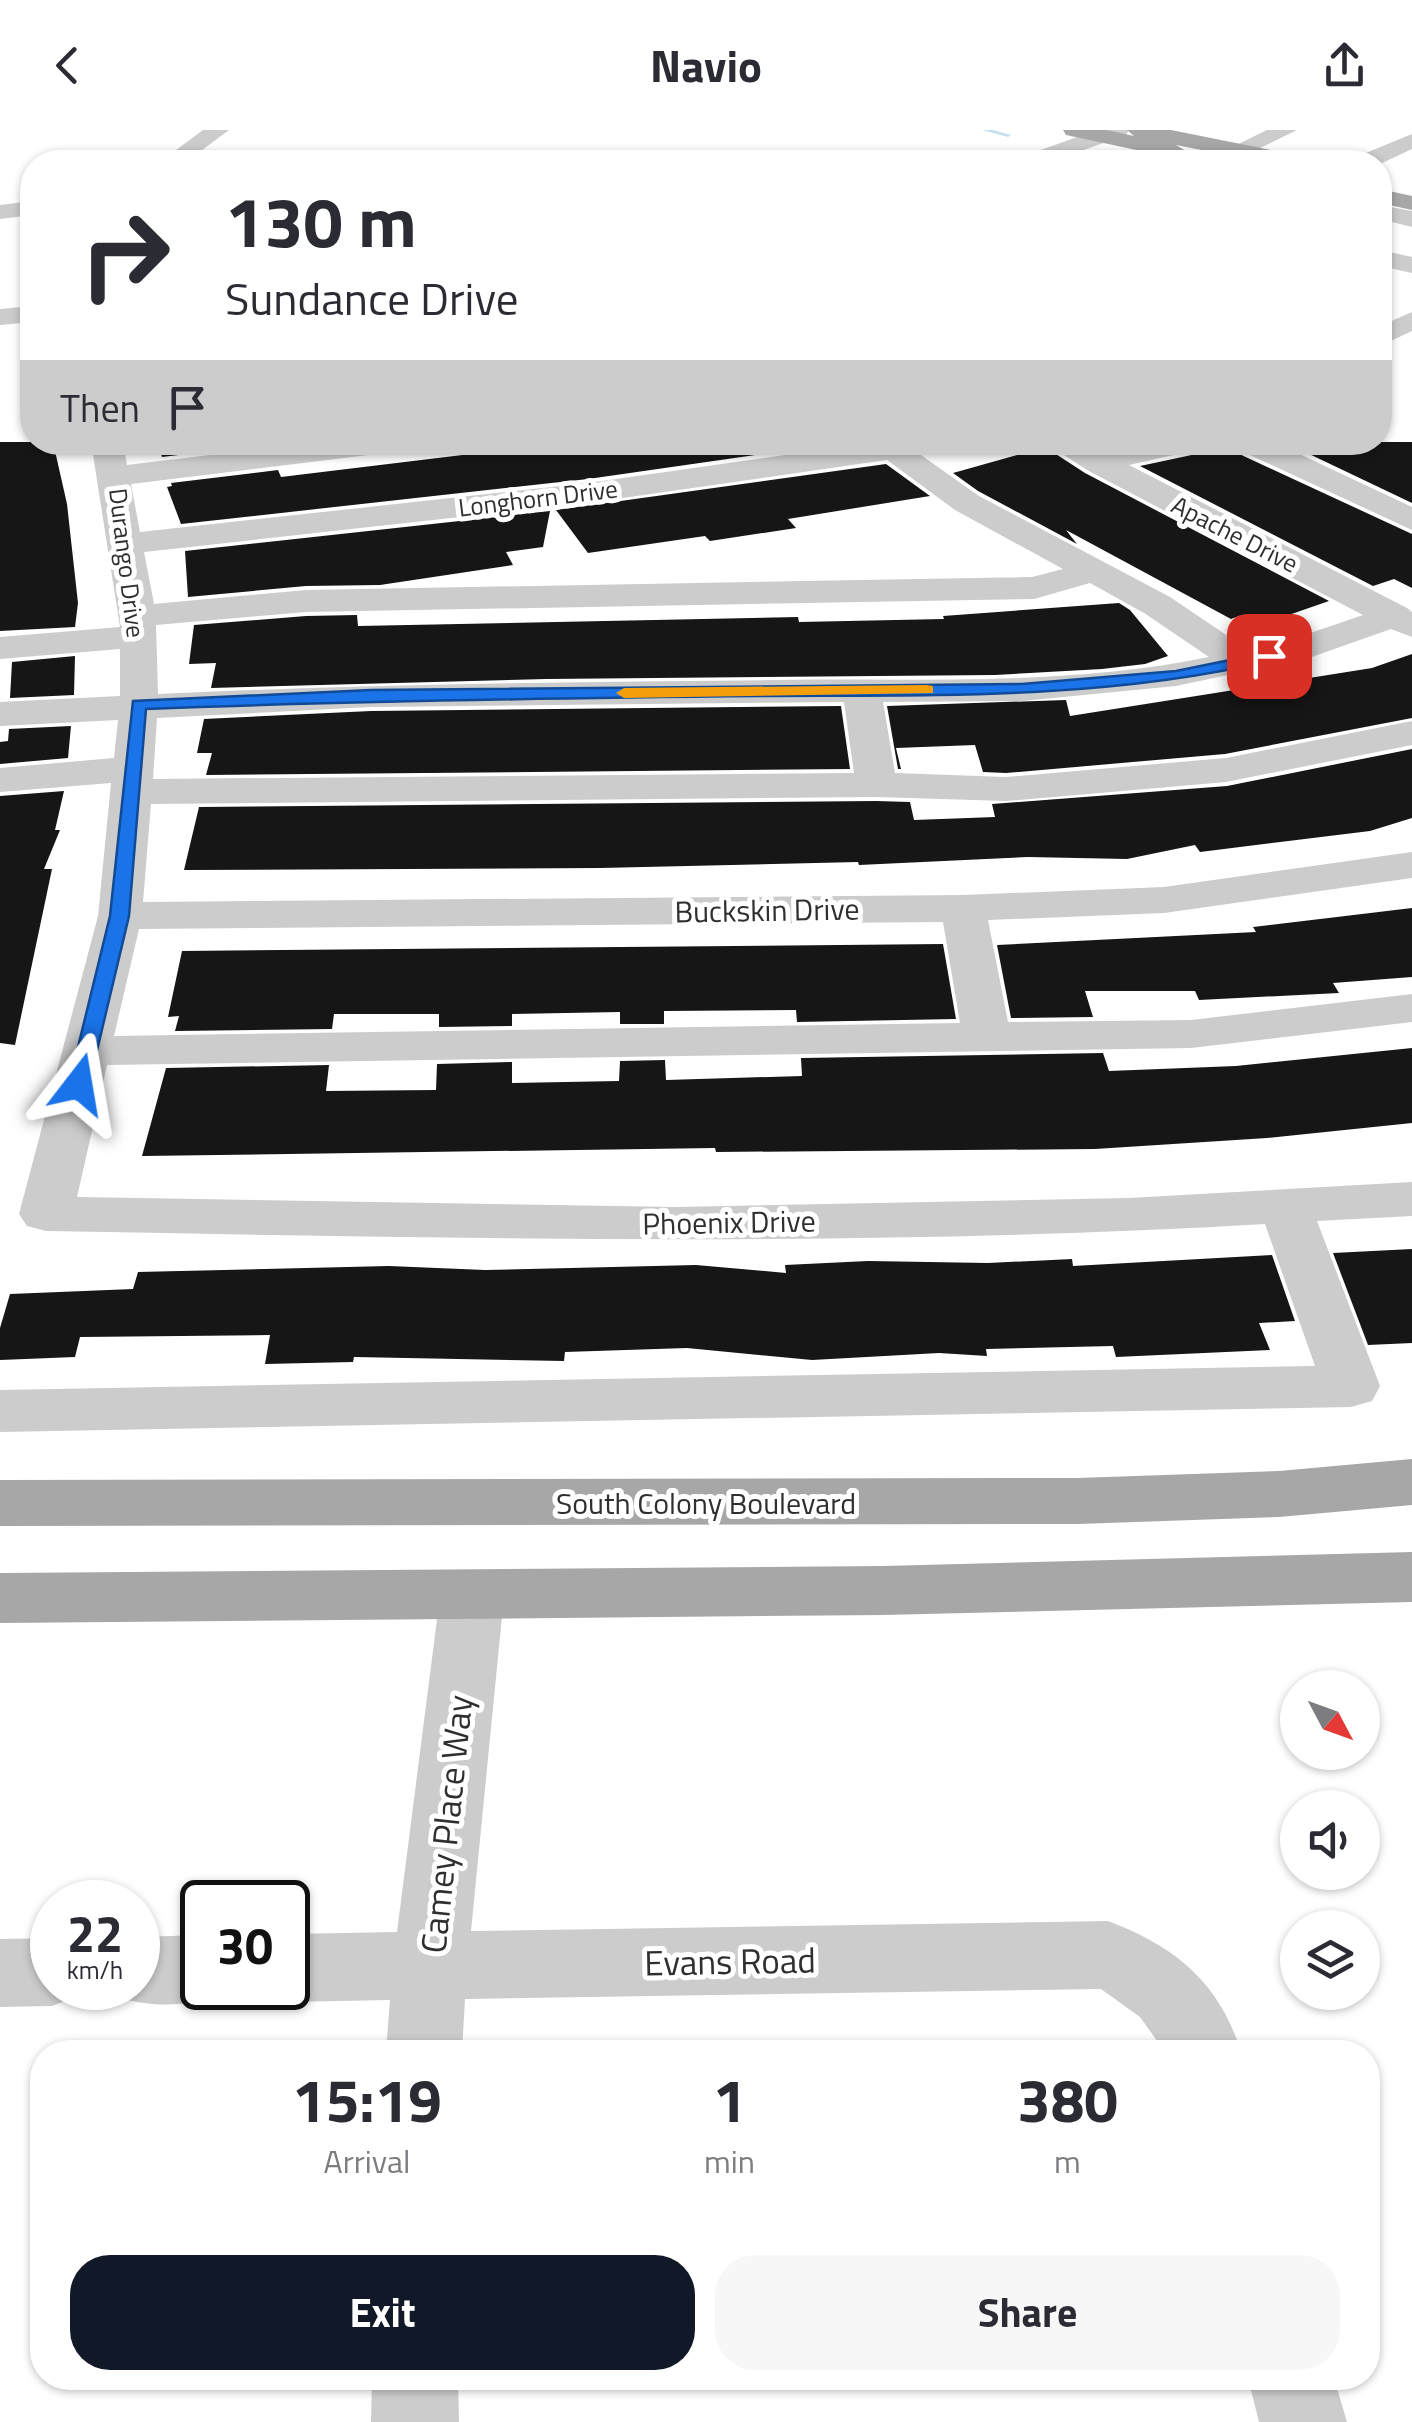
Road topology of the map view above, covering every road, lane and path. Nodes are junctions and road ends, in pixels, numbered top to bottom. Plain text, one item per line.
1 (218, 130) edge
2 (1074, 130) edge
3 (1138, 130) edge
4 (1286, 130) edge
5 (1110, 133) edge
6 (189, 150) edge
7 (1062, 150) edge
8 (1199, 150) edge
9 (1210, 150) edge
10 (1244, 150) edge
11 (179, 455) edge
12 (857, 455) edge
13 (899, 455) edge
14 (1083, 455) edge
15 (1133, 455) edge
16 (1275, 455) edge
17 (111, 459) edge
18 (1098, 463) junction
19 (1412, 520) edge
20 (126, 544) junction
21 (1093, 570) junction
22 (1403, 621) edge
23 (138, 626) junction
24 (0, 648) edge
25 (1242, 662) junction
26 (862, 690) junction
27 (139, 705) junction
28 (0, 714) edge
29 (1412, 733) edge
30 (0, 780) edge
31 (133, 781) junction
32 (876, 785) junction
33 (1412, 865) edge
34 (962, 908) junction
35 (120, 916) junction
36 (1412, 1008) edge
37 (987, 1037) junction
38 (87, 1051) junction
39 (1412, 1199) edge
40 (1285, 1206) junction
41 (46, 1214) joint
42 (0, 1411) edge
43 (1412, 1482) edge
44 (0, 1503) edge
45 (1412, 1578) edge
46 (472, 1596) junction
47 (0, 1598) edge
48 (430, 1966) junction
49 (310, 1968) edge
50 (30, 1972) edge
51 (0, 1973) edge
52 (425, 2040) edge
53 (1197, 2040) edge
54 (415, 2390) edge
55 (1293, 2390) edge
56 (414, 2422) edge
57 (1302, 2422) edge

1 - 6 street
2 - 5 main road
3 - 9 main road
4 - 10 street
5 - 7 street
5 - 8 main road
11 - 17 street
12 - 20 street, Longhorn Drive
13 - 21 street
14 - 18 street, Apache Drive
15 - 18 street
16 - 19 street
17 - 20 street, Durango Drive
18 - 22 street, Apache Drive
20 - 23 street, Durango Drive
21 - 23 street
21 - 25 street
22 - 25 street
23 - 24 street
23 - 27 street, Durango Drive
25 - 26 street
26 - 27 street
26 - 32 street
27 - 28 street
27 - 31 street, Durango Drive
29 - 32 street
30 - 31 street
31 - 32 street
31 - 35 street, Durango Drive
33 - 34 street, Buckskin Drive
34 - 35 street, Buckskin Drive
34 - 37 street
35 - 38 street, Durango Drive
36 - 37 street
37 - 38 street
38 - 41 street, Durango Drive
39 - 40 street, Phoenix Drive
40 - 41 street, Phoenix Drive
40 - 42 street
43 - 44 main road, South Colony Boulevard
45 - 46 main road
46 - 47 main road
46 - 48 street, Camey Place Way
48 - 49 street, Evans Road
48 - 52 street, Camey Place Way
48 - 53 street, Evans Road
50 - 51 street
54 - 56 street
55 - 57 street

